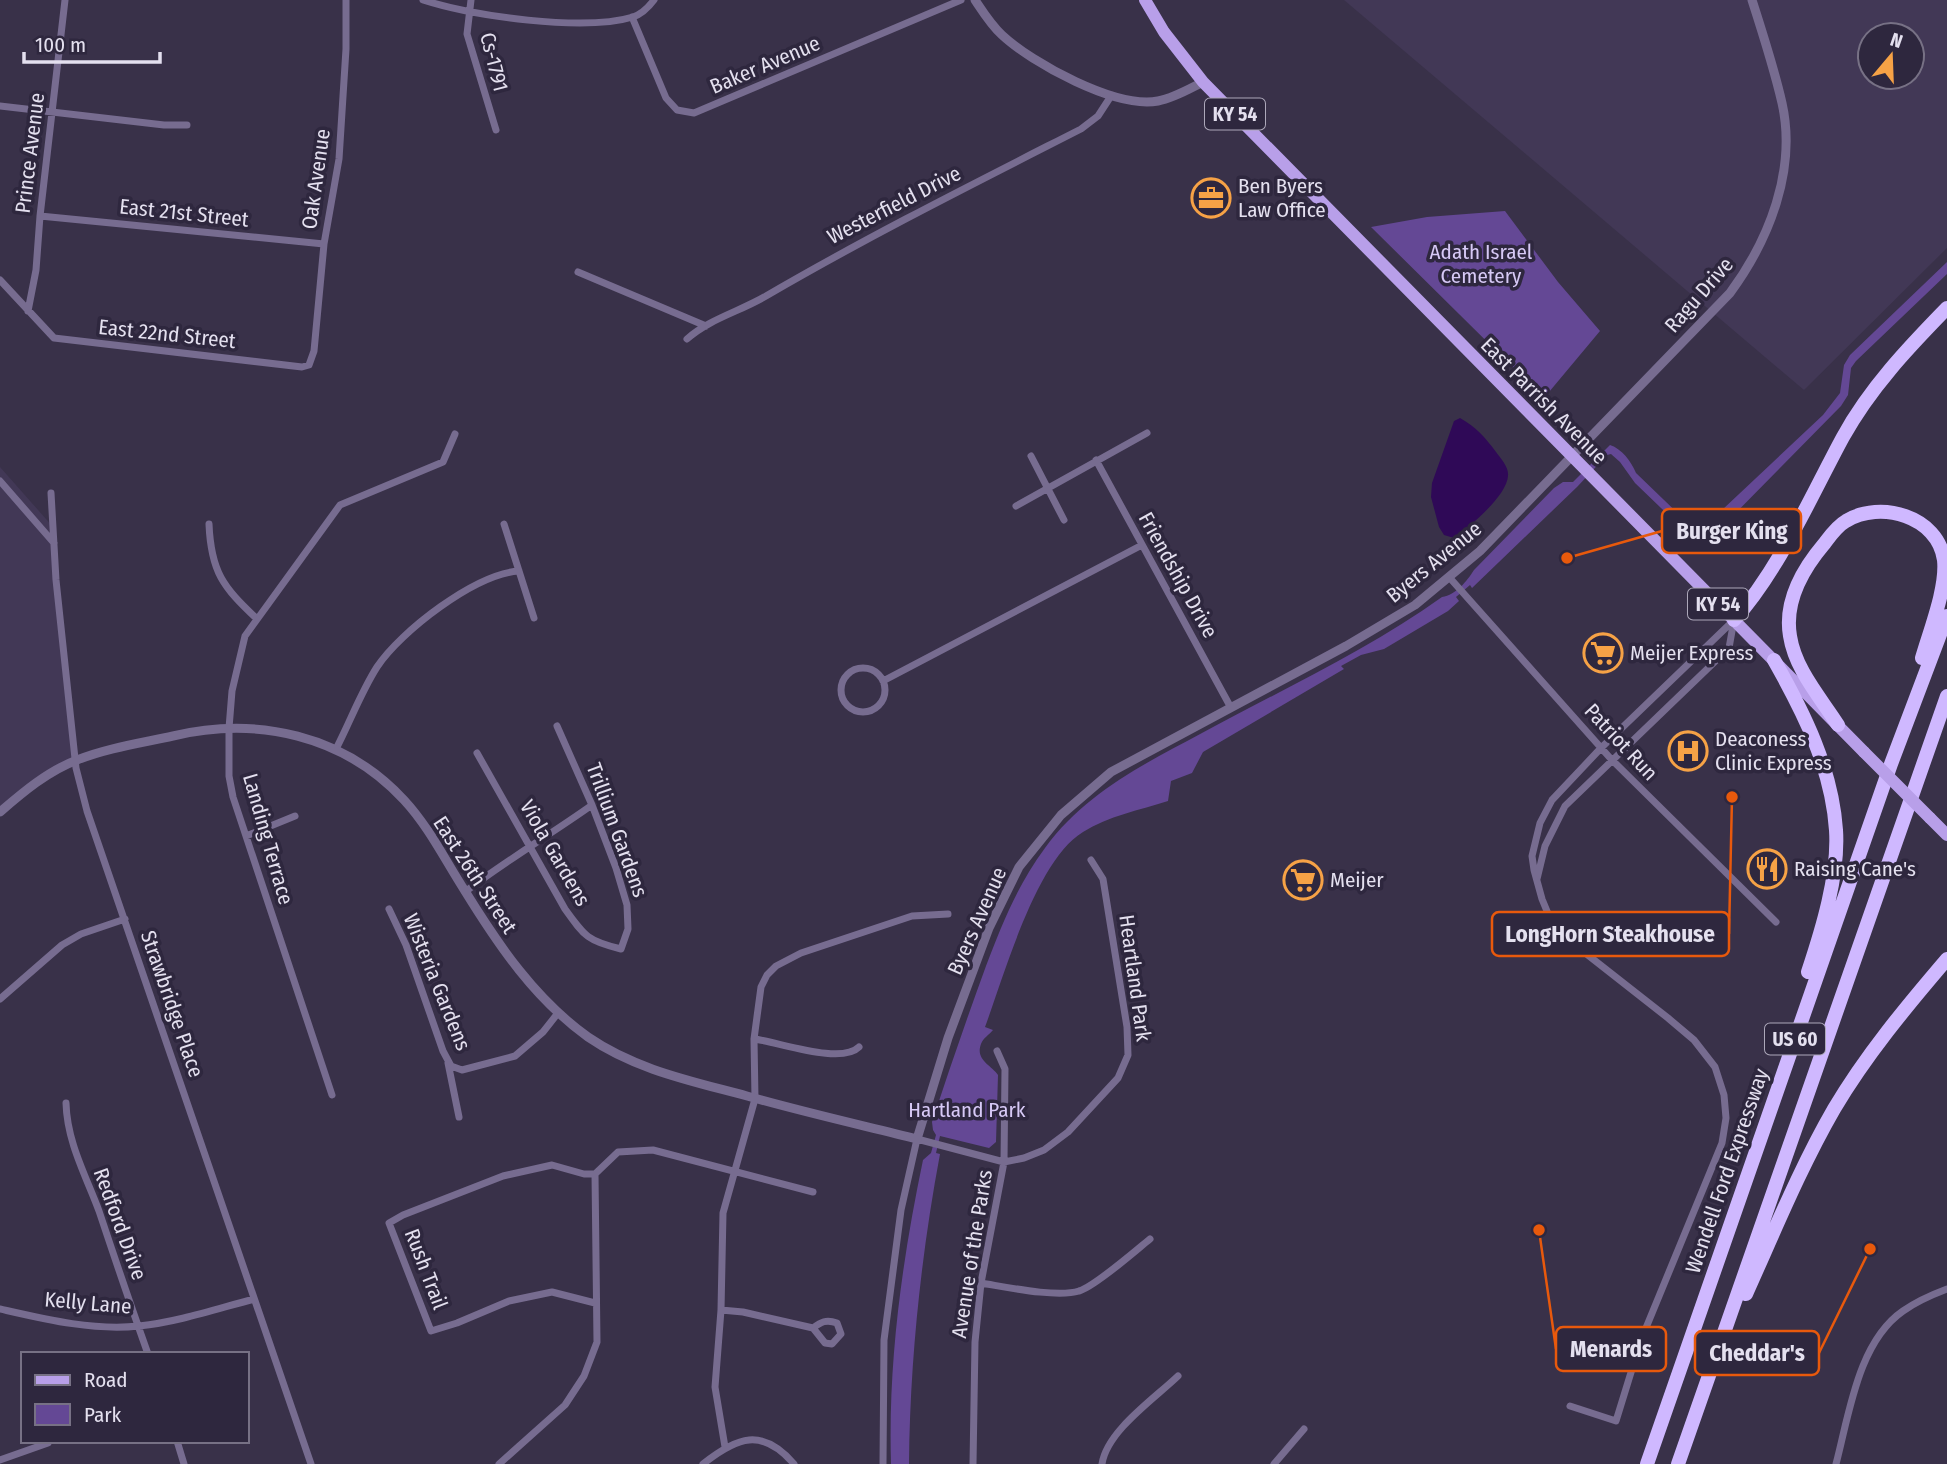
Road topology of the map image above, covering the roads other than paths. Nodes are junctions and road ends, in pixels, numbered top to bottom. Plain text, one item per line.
1 (65, 0) edge
2 (346, 0) edge
3 (423, 0) edge
4 (471, 0) edge
5 (654, 0) edge
6 (961, 0) edge
7 (975, 0) edge
8 (1145, 0) edge
9 (1752, 0) edge
10 (468, 12) junction
11 (632, 17) junction
12 (1203, 82) junction
13 (1111, 96) junction
14 (0, 106) edge
15 (53, 112) junction
16 (187, 125) dead end
17 (496, 130) dead end
18 (40, 216) junction
19 (324, 244) junction
20 (579, 272) dead end
21 (0, 280) edge
22 (1947, 308) edge
23 (28, 311) junction
24 (706, 326) junction
25 (687, 339) dead end
26 (312, 361) joint
27 (1147, 433) dead end
28 (454, 434) dead end
29 (1031, 456) dead end
30 (1572, 456) junction
31 (1096, 460) junction
32 (0, 481) edge
33 (1047, 488) junction
34 (51, 494) dead end
35 (1016, 506) dead end
36 (1064, 520) dead end
37 (209, 524) dead end
38 (503, 524) dead end
39 (55, 543) junction
40 (1142, 545) junction
41 (519, 571) junction
42 (1449, 577) junction
43 (1947, 616) edge
44 (534, 618) dead end
45 (257, 619) junction
46 (1734, 620) junction
47 (1774, 660) junction
48 (884, 681) junction
49 (1947, 696) edge
50 (1230, 706) junction
51 (1838, 725) junction
52 (557, 726) dead end
53 (229, 728) junction
54 (1601, 748) junction
55 (336, 749) junction
56 (477, 753) dead end
57 (1611, 759) junction
58 (76, 760) junction
59 (1891, 764) junction
60 (592, 805) junction
61 (0, 812) edge
62 (295, 816) dead end
63 (1947, 835) edge
64 (246, 836) junction
65 (532, 847) junction
66 (1091, 860) dead end
67 (1537, 879) junction
68 (465, 892) junction
69 (389, 909) dead end
70 (948, 914) dead end
71 (125, 919) junction
72 (1776, 922) dead end
73 (621, 949) joint
74 (1947, 959) edge
75 (0, 999) edge
76 (558, 1013) junction
77 (754, 1039) junction
78 (859, 1047) dead end
79 (997, 1051) dead end
80 (448, 1062) junction
81 (332, 1095) dead end
82 (755, 1099) junction
83 (66, 1104) dead end
84 (1772, 1105) junction
85 (459, 1117) dead end
86 (918, 1139) junction
87 (1004, 1162) junction
88 (735, 1173) junction
89 (596, 1174) junction
90 (813, 1192) dead end
91 (1150, 1239) dead end
92 (981, 1283) junction
93 (1947, 1289) edge
94 (254, 1299) junction
95 (595, 1303) junction
96 (0, 1309) edge
97 (721, 1310) junction
98 (138, 1326) junction
99 (813, 1328) dead end
100 (147, 1352) edge
101 (1178, 1376) dead end
102 (1700, 1401) junction
103 (1570, 1406) dead end
104 (1304, 1429) dead end
105 (48, 1443) dead end
106 (178, 1443) edge
107 (725, 1447) junction
108 (0, 1460) edge
109 (184, 1464) edge
110 (311, 1464) edge
111 (499, 1464) edge
112 (703, 1464) edge
113 (794, 1464) edge
114 (883, 1464) edge
115 (972, 1464) edge
116 (1102, 1464) edge
117 (1275, 1464) edge
118 (1647, 1464) edge
119 (1678, 1464) edge
120 (1836, 1464) edge

1 - 15 street, Prince Avenue
2 - 19 street, Oak Avenue
3 - 10 street
4 - 10 street, Cs-1791
5 - 11 street
6 - 11 street, Baker Avenue
7 - 13 street
8 - 12 main road, East Parrish Avenue / KY 54
9 - 30 street, Ragu Drive
10 - 11 street
10 - 17 street, Cs-1791
12 - 13 street
12 - 30 main road, East Parrish Avenue / KY 54
13 - 24 street, Westerfield Drive
14 - 15 street
15 - 16 street
15 - 18 street, Prince Avenue
18 - 19 street, East 21st Street
18 - 23 street, Prince Avenue
19 - 26 street, Oak Avenue
20 - 24 street
21 - 23 street, East 22nd Street
22 - 46 highway
23 - 26 street, East 22nd Street
24 - 25 street, Westerfield Drive
27 - 31 street
28 - 45 street, Landing Terrace
29 - 33 street
30 - 42 street, Byers Avenue
30 - 46 main road, East Parrish Avenue / KY 54
31 - 33 street
31 - 40 street, Friendship Drive
32 - 39 street
33 - 35 street
33 - 36 street
34 - 39 street, Strawbridge Place
37 - 45 street
38 - 41 street
39 - 58 street, Strawbridge Place
40 - 48 street
40 - 50 street, Friendship Drive
41 - 44 street
41 - 55 street
42 - 50 street, Byers Avenue
42 - 54 street, Patriot Run
43 - 59 highway, Wendell Ford Expressway / US 60
45 - 53 street, Landing Terrace
46 - 47 main road, East Parrish Avenue / KY 54
46 - 54 street
46 - 57 street
47 - 51 main road, East Parrish Avenue / KY 54
47 - 84 highway
48 - 48 street
49 - 102 highway, US 60
50 - 86 street, Byers Avenue
51 - 59 highway
51 - 63 main road, East Parrish Avenue / KY 54, bridge
52 - 60 street, Trillium Gardens
53 - 55 street, East 26th Street
53 - 58 street, East 26th Street
53 - 64 street, Landing Terrace
54 - 57 street, Patriot Run
54 - 67 street
55 - 68 street, East 26th Street
56 - 65 street, Viola Gardens
57 - 67 street
57 - 72 street, Patriot Run
58 - 61 street, East 26th Street
58 - 71 street, Strawbridge Place
59 - 84 highway, Wendell Ford Expressway / US 60
60 - 65 street
60 - 73 street, Trillium Gardens
62 - 64 street
64 - 81 street, Landing Terrace
65 - 68 street
65 - 73 street, Viola Gardens
66 - 87 street, Heartland Park
67 - 103 street
68 - 76 street, East 26th Street
69 - 80 street, Wisteria Gardens
70 - 77 street
71 - 75 street
71 - 94 street, Strawbridge Place
74 - 102 highway
76 - 80 street, Wisteria Gardens
76 - 82 street, East 26th Street
77 - 78 street
77 - 82 street
79 - 87 street, Avenue of the Parks
80 - 85 street
82 - 86 street, East 26th Street
82 - 88 street
83 - 98 street, Redford Drive
84 - 118 highway, Wendell Ford Expressway / US 60
86 - 87 street
86 - 114 street, Byers Avenue
87 - 92 street, Avenue of the Parks
88 - 89 street
88 - 90 street
88 - 97 street
89 - 95 street
89 - 95 street, Rush Trail
91 - 92 street
92 - 115 street, Avenue of the Parks
93 - 120 street
94 - 98 street, Kelly Lane
94 - 110 street, Strawbridge Place
95 - 111 street
96 - 98 street, Kelly Lane
97 - 99 street
97 - 107 street
98 - 100 street, Redford Drive
101 - 116 street
102 - 119 highway, US 60
104 - 117 street
105 - 108 street
106 - 109 street
107 - 112 street
107 - 113 street

